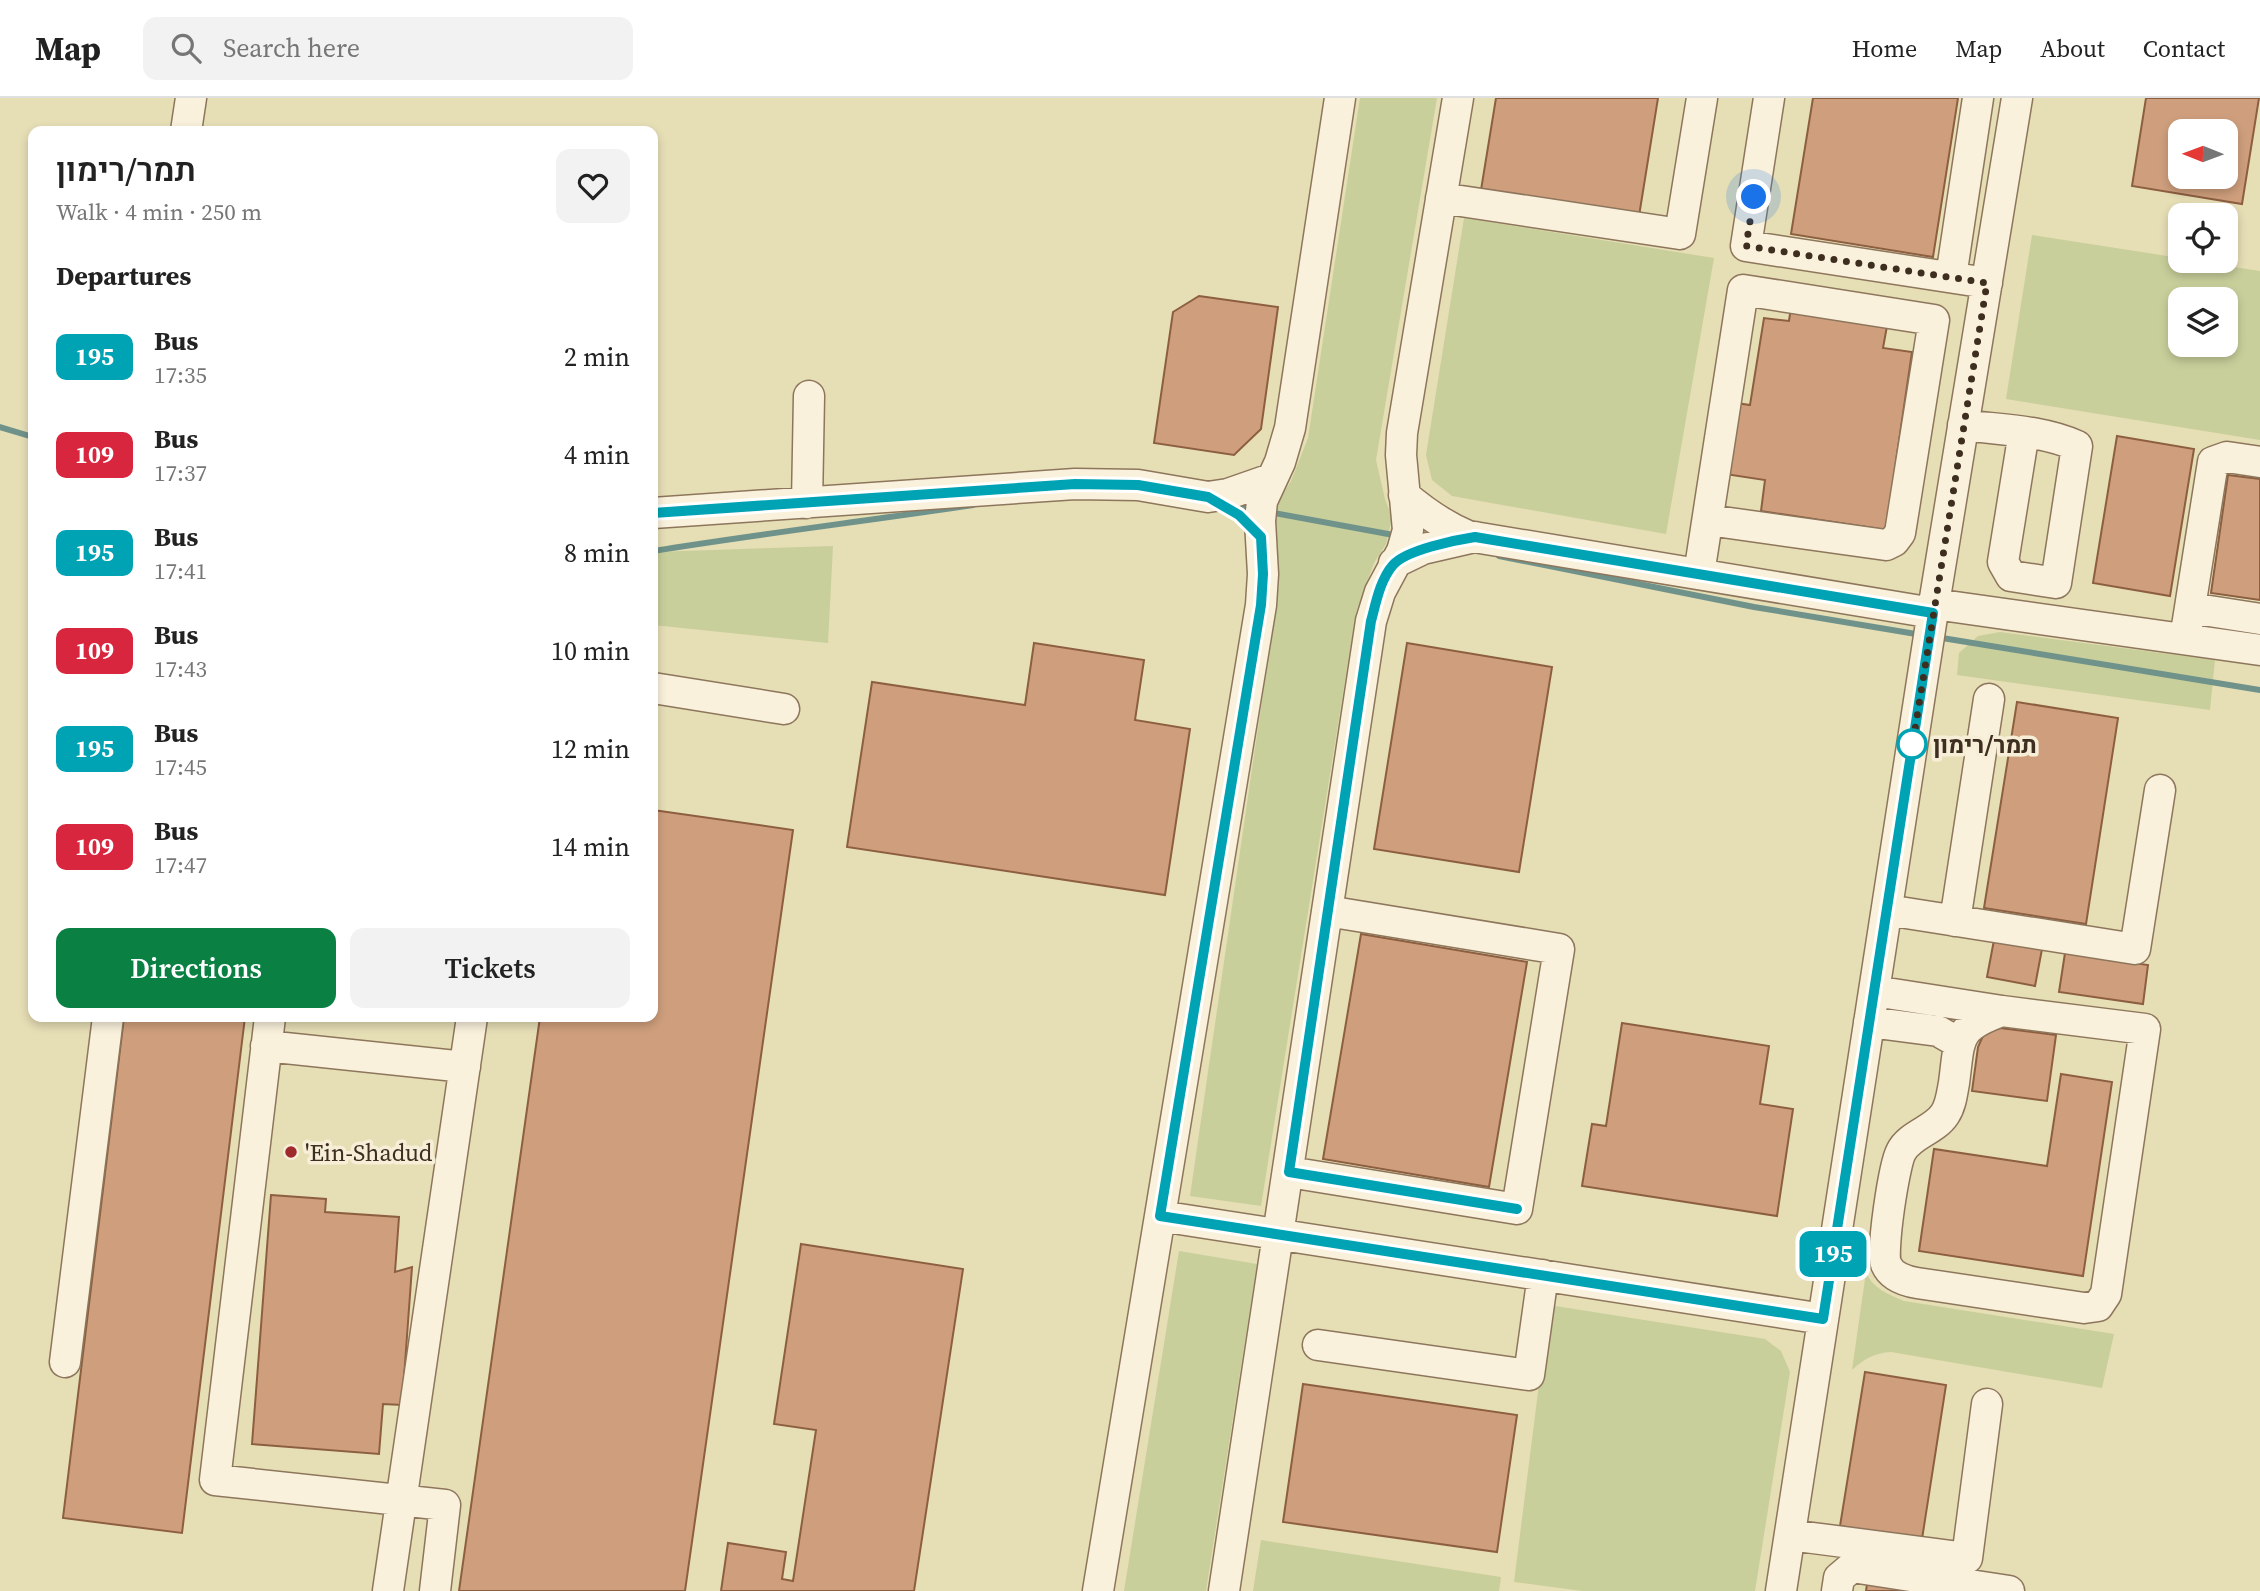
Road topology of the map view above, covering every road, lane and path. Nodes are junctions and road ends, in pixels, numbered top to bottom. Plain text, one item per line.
1 (191, 98) edge
2 (1340, 98) edge
3 (1458, 98) edge
4 (1702, 98) edge
5 (1769, 98) edge
6 (1978, 98) edge
7 (2017, 98) edge
8 (187, 126) edge
9 (1441, 198) junction
10 (1951, 277) junction
11 (1987, 283) junction
12 (809, 396) dead end
13 (1963, 425) junction
14 (2024, 432) junction
15 (2260, 462) edge
16 (1271, 479) junction
17 (1405, 495) junction
18 (1208, 497) junction
19 (807, 503) junction
20 (658, 513) edge
21 (1707, 520) junction
22 (1261, 537) junction
23 (1475, 537) junction
24 (1394, 563) junction
25 (1699, 574) junction
26 (1934, 608) junction
27 (2190, 608) junction
28 (2260, 619) edge
29 (2185, 639) junction
30 (2260, 650) edge
31 (658, 689) edge
32 (1989, 699) dead end
33 (784, 709) dead end
34 (2160, 790) dead end
35 (1886, 910) junction
36 (1327, 912) junction
37 (1955, 921) junction
38 (1874, 991) junction
39 (2002, 1011) junction
40 (107, 1022) edge
41 (269, 1022) edge
42 (471, 1022) edge
43 (1869, 1022) junction
44 (1959, 1043) junction
45 (266, 1046) junction
46 (465, 1067) junction
47 (1289, 1172) junction
48 (1160, 1216) junction
49 (1278, 1233) junction
50 (1543, 1275) junction
51 (1823, 1319) junction
52 (1318, 1345) dead end
53 (65, 1362) dead end
54 (1987, 1405) dead end
55 (400, 1500) junction
56 (1790, 1535) junction
57 (388, 1591) edge
58 (435, 1591) edge
59 (1098, 1591) edge
60 (1224, 1591) edge
61 (1781, 1591) edge
62 (1837, 1591) edge
63 (2009, 1591) edge

1 - 8 street
2 - 16 street
3 - 9 street
4 - 9 street
5 - 10 street
6 - 10 street
7 - 11 street
9 - 17 street
10 - 11 street
11 - 13 street
12 - 19 street
13 - 14 street
13 - 26 street
14 - 14 street
15 - 27 street
16 - 18 street
16 - 22 street
17 - 23 street
17 - 24 street
18 - 19 street
18 - 22 street
19 - 20 street
21 - 21 street
21 - 25 street
22 - 48 street
23 - 24 street
23 - 25 street
24 - 36 street
25 - 26 street
26 - 29 street
26 - 35 street
27 - 28 street
27 - 29 street
29 - 30 street
31 - 33 street
32 - 37 street
34 - 37 street
35 - 37 street
35 - 38 street
36 - 47 street
36 - 47 street
38 - 39 street
38 - 43 street
39 - 44 street
39 - 44 street
40 - 53 street
41 - 45 street
42 - 46 street
43 - 44 street
43 - 51 street
45 - 46 street
45 - 55 street
46 - 55 street
47 - 49 street
48 - 49 street
48 - 59 street
49 - 50 street
49 - 60 street
50 - 51 street
50 - 52 street
51 - 56 street
54 - 56 street
55 - 57 street
55 - 58 street
56 - 61 street
62 - 63 street

